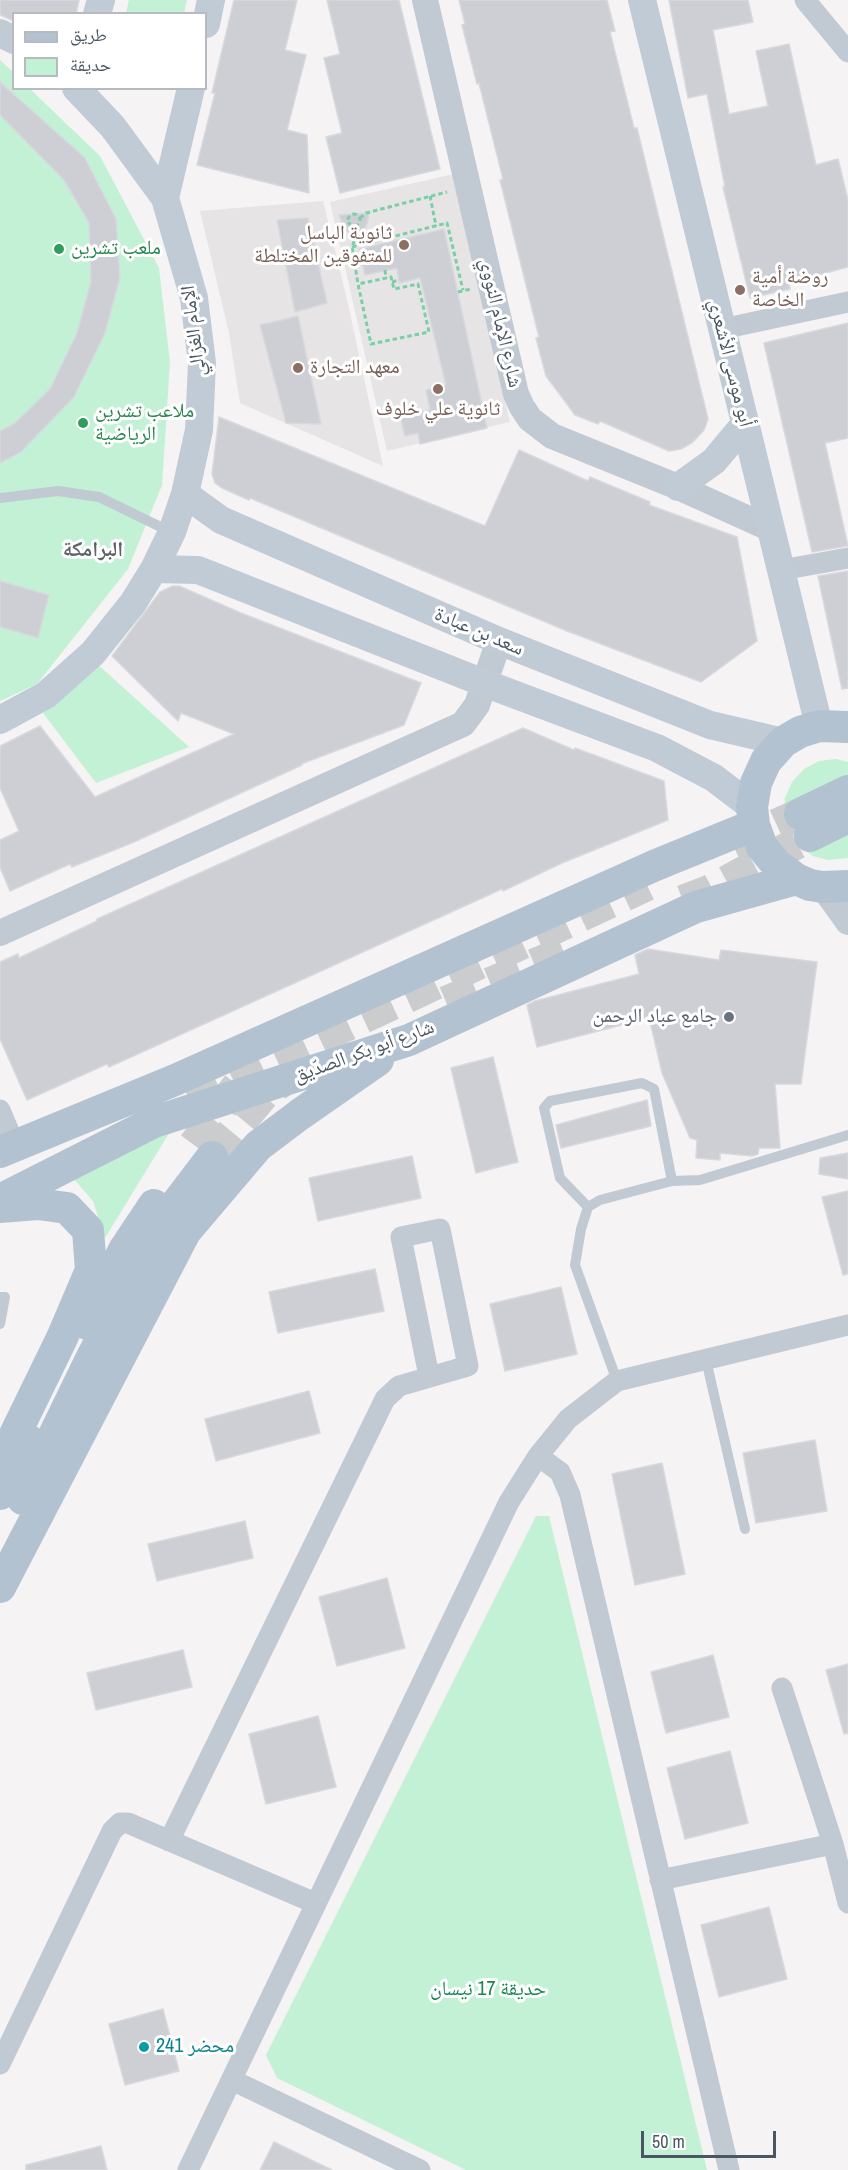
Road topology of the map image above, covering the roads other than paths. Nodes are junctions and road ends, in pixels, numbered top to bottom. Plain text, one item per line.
1 (211, 0) edge
2 (425, 0) edge
3 (642, 0) edge
4 (805, 0) edge
5 (207, 19) edge
6 (848, 52) edge
7 (79, 90) edge
8 (190, 90) edge
9 (165, 198) junction
10 (848, 302) edge
11 (722, 329) junction
12 (745, 424) junction
13 (678, 487) junction
14 (185, 494) junction
15 (0, 498) edge
16 (771, 529) junction
17 (172, 532) junction
18 (848, 558) edge
19 (154, 569) junction
20 (781, 570) junction
21 (499, 641) junction
22 (484, 683) junction
23 (0, 720) edge
24 (833, 726) edge
25 (783, 742) junction
26 (848, 791) edge
27 (753, 816) junction
28 (848, 817) edge
29 (823, 884) edge
30 (848, 922) edge
31 (0, 933) edge
32 (409, 1040) junction
33 (0, 1110) edge
34 (156, 1113) tunnel mouth
35 (848, 1135) edge
36 (8, 1149) edge
37 (0, 1180) edge
38 (672, 1181) junction
39 (0, 1200) edge
40 (0, 1207) edge
41 (588, 1207) junction
42 (0, 1297) edge
43 (0, 1324) edge
44 (848, 1325) edge
45 (706, 1360) junction
46 (429, 1376) junction
47 (617, 1381) junction
48 (538, 1456) junction
49 (0, 1466) edge
50 (0, 1494) edge
51 (745, 1529) dead end
52 (0, 1546) edge
53 (0, 1587) edge
54 (782, 1688) dead end
55 (169, 1841) junction
56 (833, 1844) junction
57 (660, 1880) junction
58 (315, 1903) junction
59 (848, 1903) edge
60 (0, 2064) edge
61 (232, 2080) junction
62 (188, 2170) edge
63 (420, 2170) edge
64 (729, 2170) edge

1 - 5 main road
2 - 13 street, شارع الإمام النووي
3 - 11 main road, أبو موسى الأشعري
4 - 6 street
7 - 9 main road, الإمام الغزالي
8 - 9 main road
9 - 14 main road, الإمام الغزالي
10 - 11 street
11 - 12 main road, أبو موسى الأشعري
12 - 13 main road
12 - 16 main road, أبو موسى الأشعري
13 - 16 street, شارع الإمام النووي
14 - 17 main road, الإمام الغزالي
14 - 21 main road, سعد بن عبادة
15 - 17 lane
16 - 20 main road, أبو موسى الأشعري
17 - 19 main road, الإمام الغزالي
18 - 20 street
19 - 22 main road
19 - 23 main road, الإمام الغزالي
20 - 24 main road, أبو موسى الأشعري
21 - 22 street
21 - 25 main road, سعد بن عبادة
22 - 27 main road
22 - 31 street
24 - 25 main road
25 - 27 main road
26 - 28 main road
27 - 29 main road
27 - 36 main road
29 - 30 street
29 - 32 main road, شارع أبو بكر الصدّيق
32 - 39 main road, شارع أبو بكر الصدّيق
32 - 53 main road
33 - 36 street
34 - 37 main road
35 - 38 lane
38 - 41 lane
38 - 41 lane
40 - 49 main road
41 - 47 lane
42 - 43 lane
44 - 45 street
45 - 47 street
45 - 51 lane
46 - 46 street
46 - 55 street
47 - 48 street
48 - 57 street
48 - 58 street
50 - 52 main road
54 - 56 street
55 - 58 street
55 - 60 street
56 - 57 street
56 - 59 street
57 - 64 street
58 - 61 street
61 - 62 street
61 - 63 street

